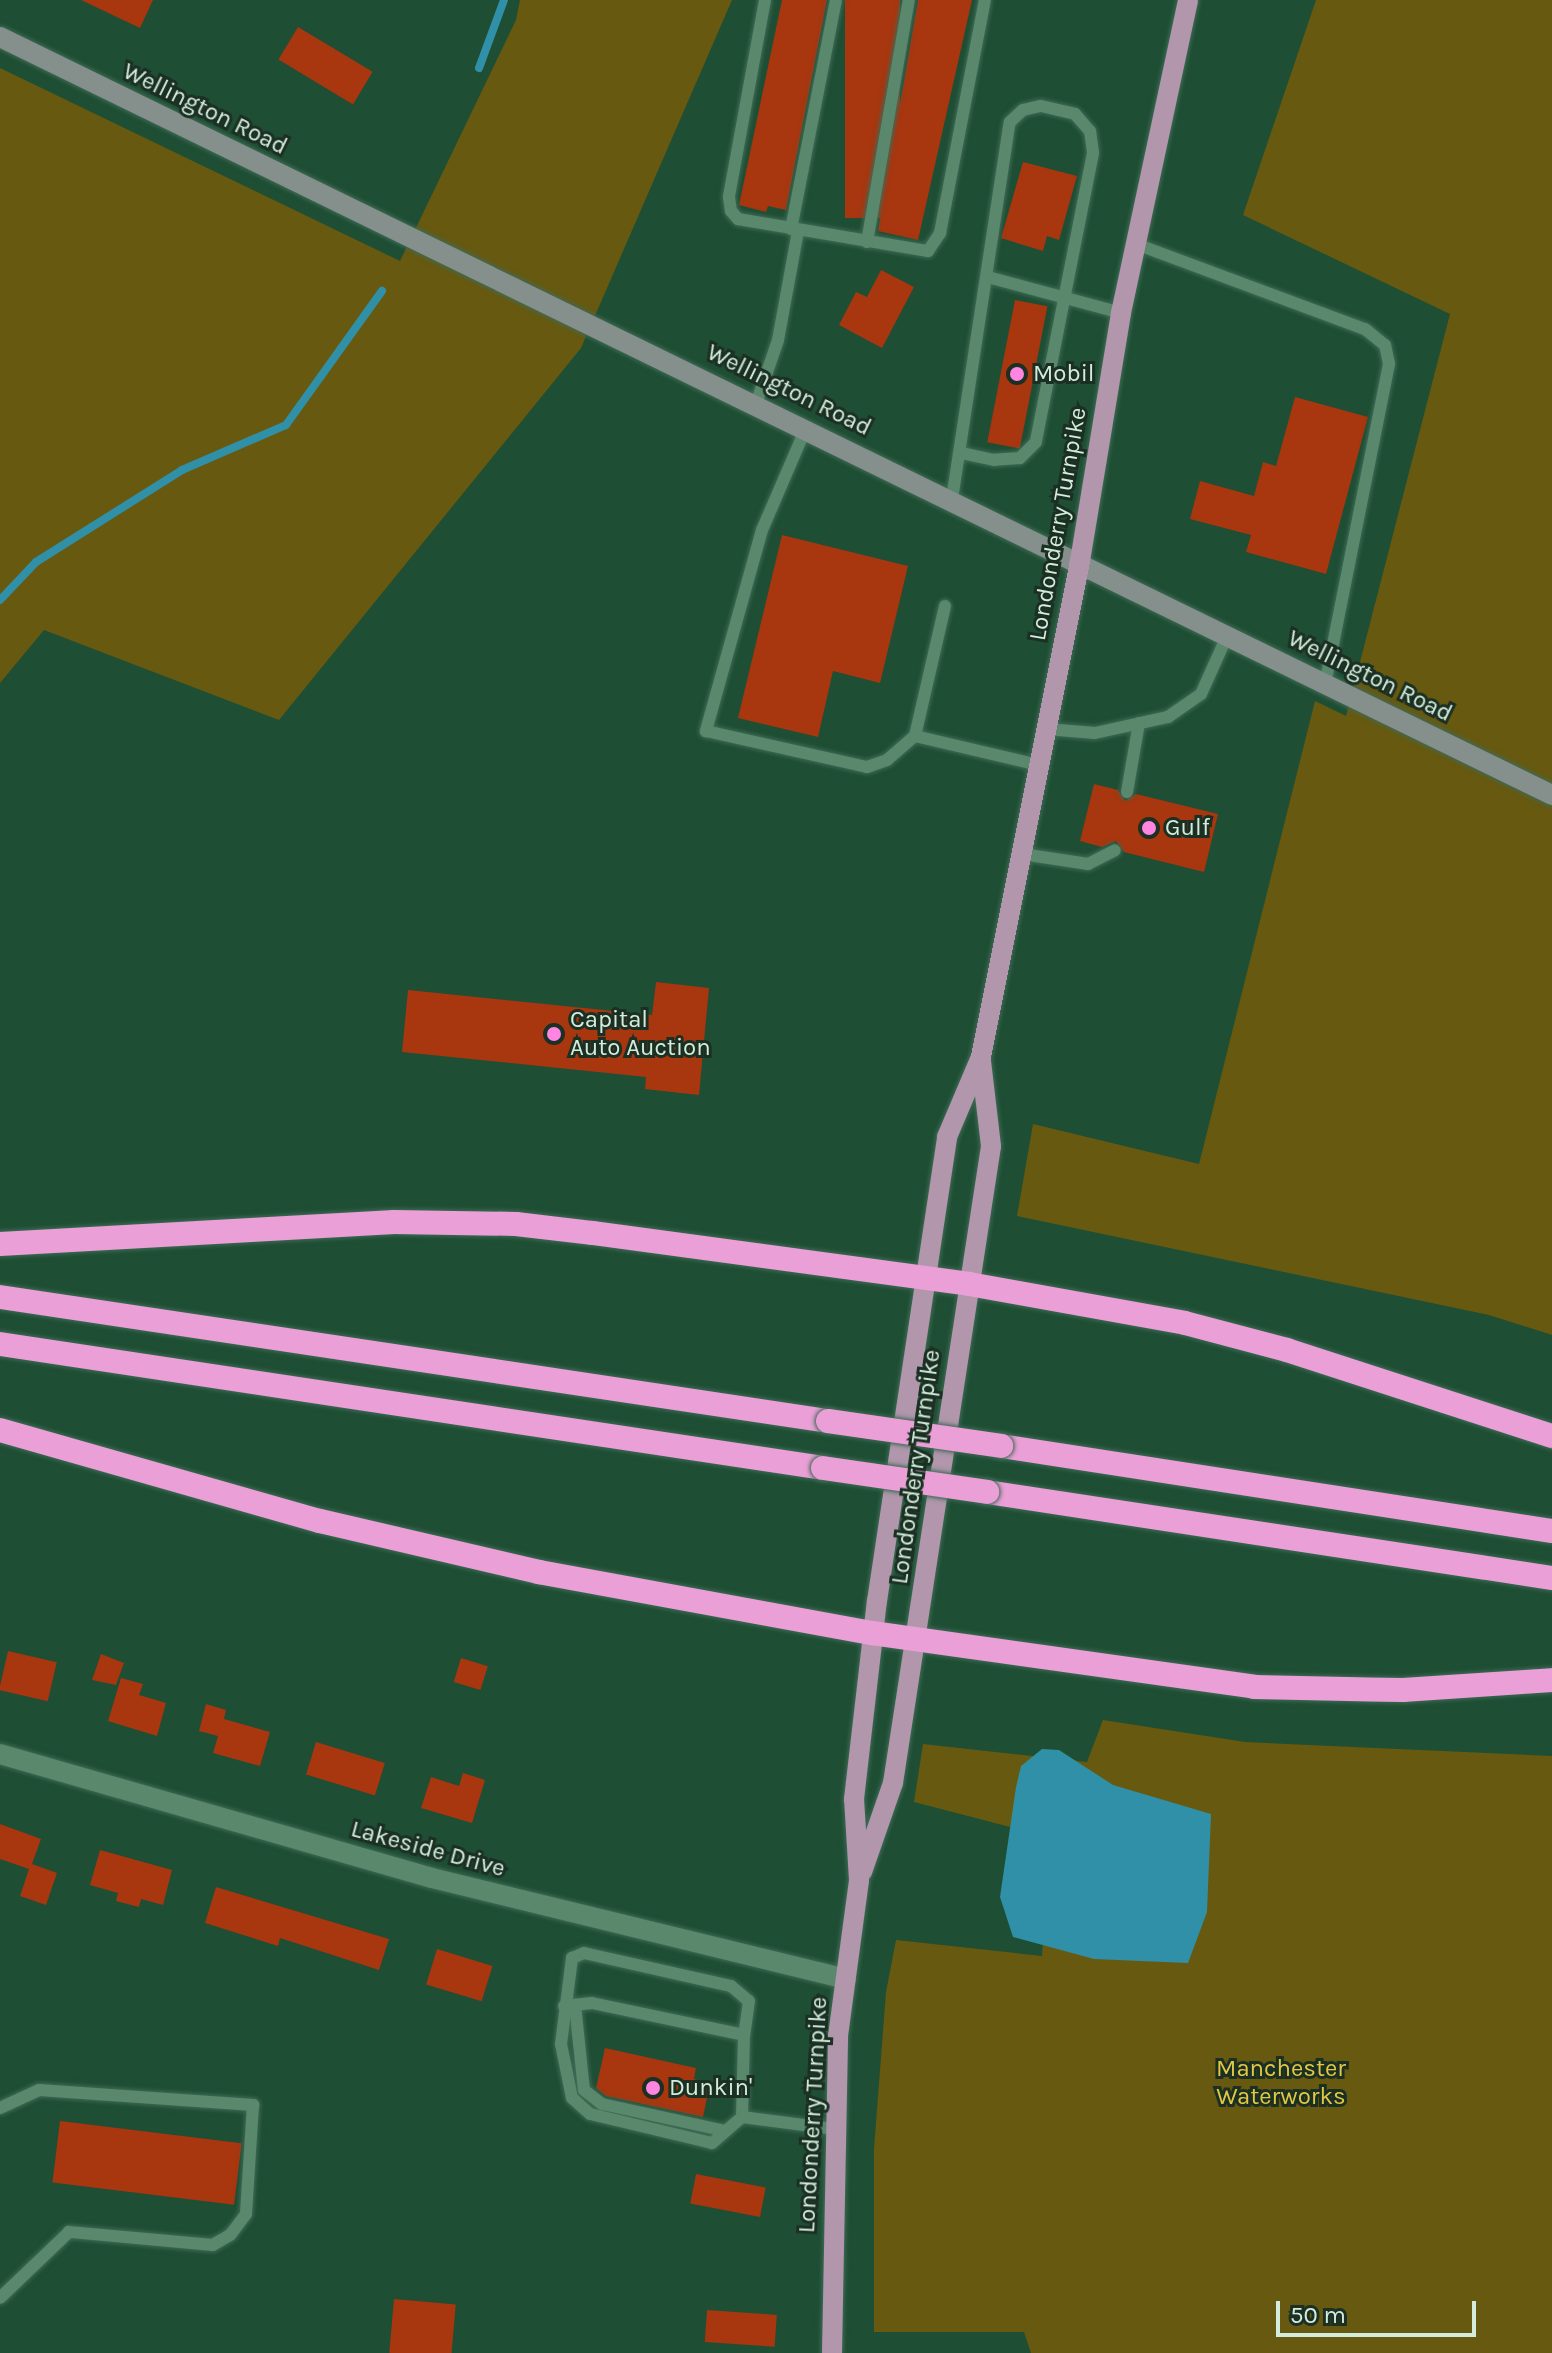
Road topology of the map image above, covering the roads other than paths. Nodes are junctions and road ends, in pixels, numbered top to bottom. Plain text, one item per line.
1 (765, 0) edge
2 (836, 0) edge
3 (909, 0) edge
4 (985, 0) edge
5 (1188, 0) edge
6 (0, 37) edge
7 (794, 230) junction
8 (867, 242) junction
9 (1136, 244) junction
10 (988, 277) junction
11 (1065, 295) junction
12 (1121, 313) junction
13 (756, 404) junction
14 (806, 428) junction
15 (961, 453) junction
16 (952, 499) junction
17 (1080, 561) junction
18 (945, 606) dead end
19 (1228, 634) junction
20 (1325, 683) junction
21 (1139, 723) junction
22 (1046, 729) junction
23 (915, 736) junction
24 (1039, 765) junction
25 (1127, 792) dead end
26 (1552, 795) edge
27 (1115, 850) dead end
28 (1022, 854) junction
29 (981, 1057) junction
30 (0, 1244) edge
31 (926, 1280) junction
32 (969, 1284) junction
33 (0, 1297) edge
34 (0, 1344) edge
35 (0, 1430) edge
36 (1552, 1436) edge
37 (1552, 1531) edge
38 (1552, 1578) edge
39 (872, 1633) junction
40 (916, 1639) junction
41 (1552, 1680) edge
42 (0, 1754) edge
43 (859, 1880) junction
44 (846, 1979) junction
45 (569, 2006) junction
46 (744, 2035) junction
47 (0, 2108) edge
48 (742, 2117) junction
49 (835, 2129) junction
50 (721, 2130) junction
51 (0, 2298) edge
52 (832, 2353) edge

1 - 7 lane
2 - 7 lane
3 - 8 lane
4 - 8 lane
5 - 9 main road, Londonderry Turnpike
6 - 13 main road, Wellington Road
7 - 8 lane
7 - 13 lane
9 - 12 main road, Londonderry Turnpike
9 - 20 lane
10 - 11 lane
10 - 11 lane
10 - 15 lane
11 - 12 lane
11 - 15 lane
12 - 17 main road, Londonderry Turnpike
13 - 14 main road, Wellington Road
14 - 16 main road, Wellington Road
14 - 23 lane
15 - 16 lane
16 - 17 main road, Wellington Road
17 - 19 main road, Wellington Road
17 - 22 main road, Londonderry Turnpike
18 - 23 lane
19 - 20 main road, Wellington Road
19 - 21 lane
20 - 26 main road, Wellington Road
21 - 22 lane
21 - 25 lane
22 - 24 main road, Londonderry Turnpike
23 - 24 lane
24 - 28 main road, Londonderry Turnpike
27 - 28 lane
28 - 29 main road, Londonderry Turnpike
29 - 31 main road, Londonderry Turnpike
29 - 32 main road, Londonderry Turnpike
30 - 31 highway
31 - 32 highway
31 - 39 main road, Londonderry Turnpike
32 - 36 highway
32 - 40 main road, Londonderry Turnpike
33 - 37 highway, bridge
34 - 38 highway, bridge
35 - 39 highway
39 - 40 highway
39 - 43 main road, Londonderry Turnpike
40 - 41 highway
40 - 43 main road, Londonderry Turnpike
42 - 44 street, Lakeside Drive
43 - 44 main road, Londonderry Turnpike
44 - 49 main road, Londonderry Turnpike
45 - 46 lane
45 - 46 lane
45 - 50 lane
45 - 50 lane
46 - 48 lane
47 - 51 lane
48 - 49 lane
48 - 50 lane
49 - 52 main road, Londonderry Turnpike

